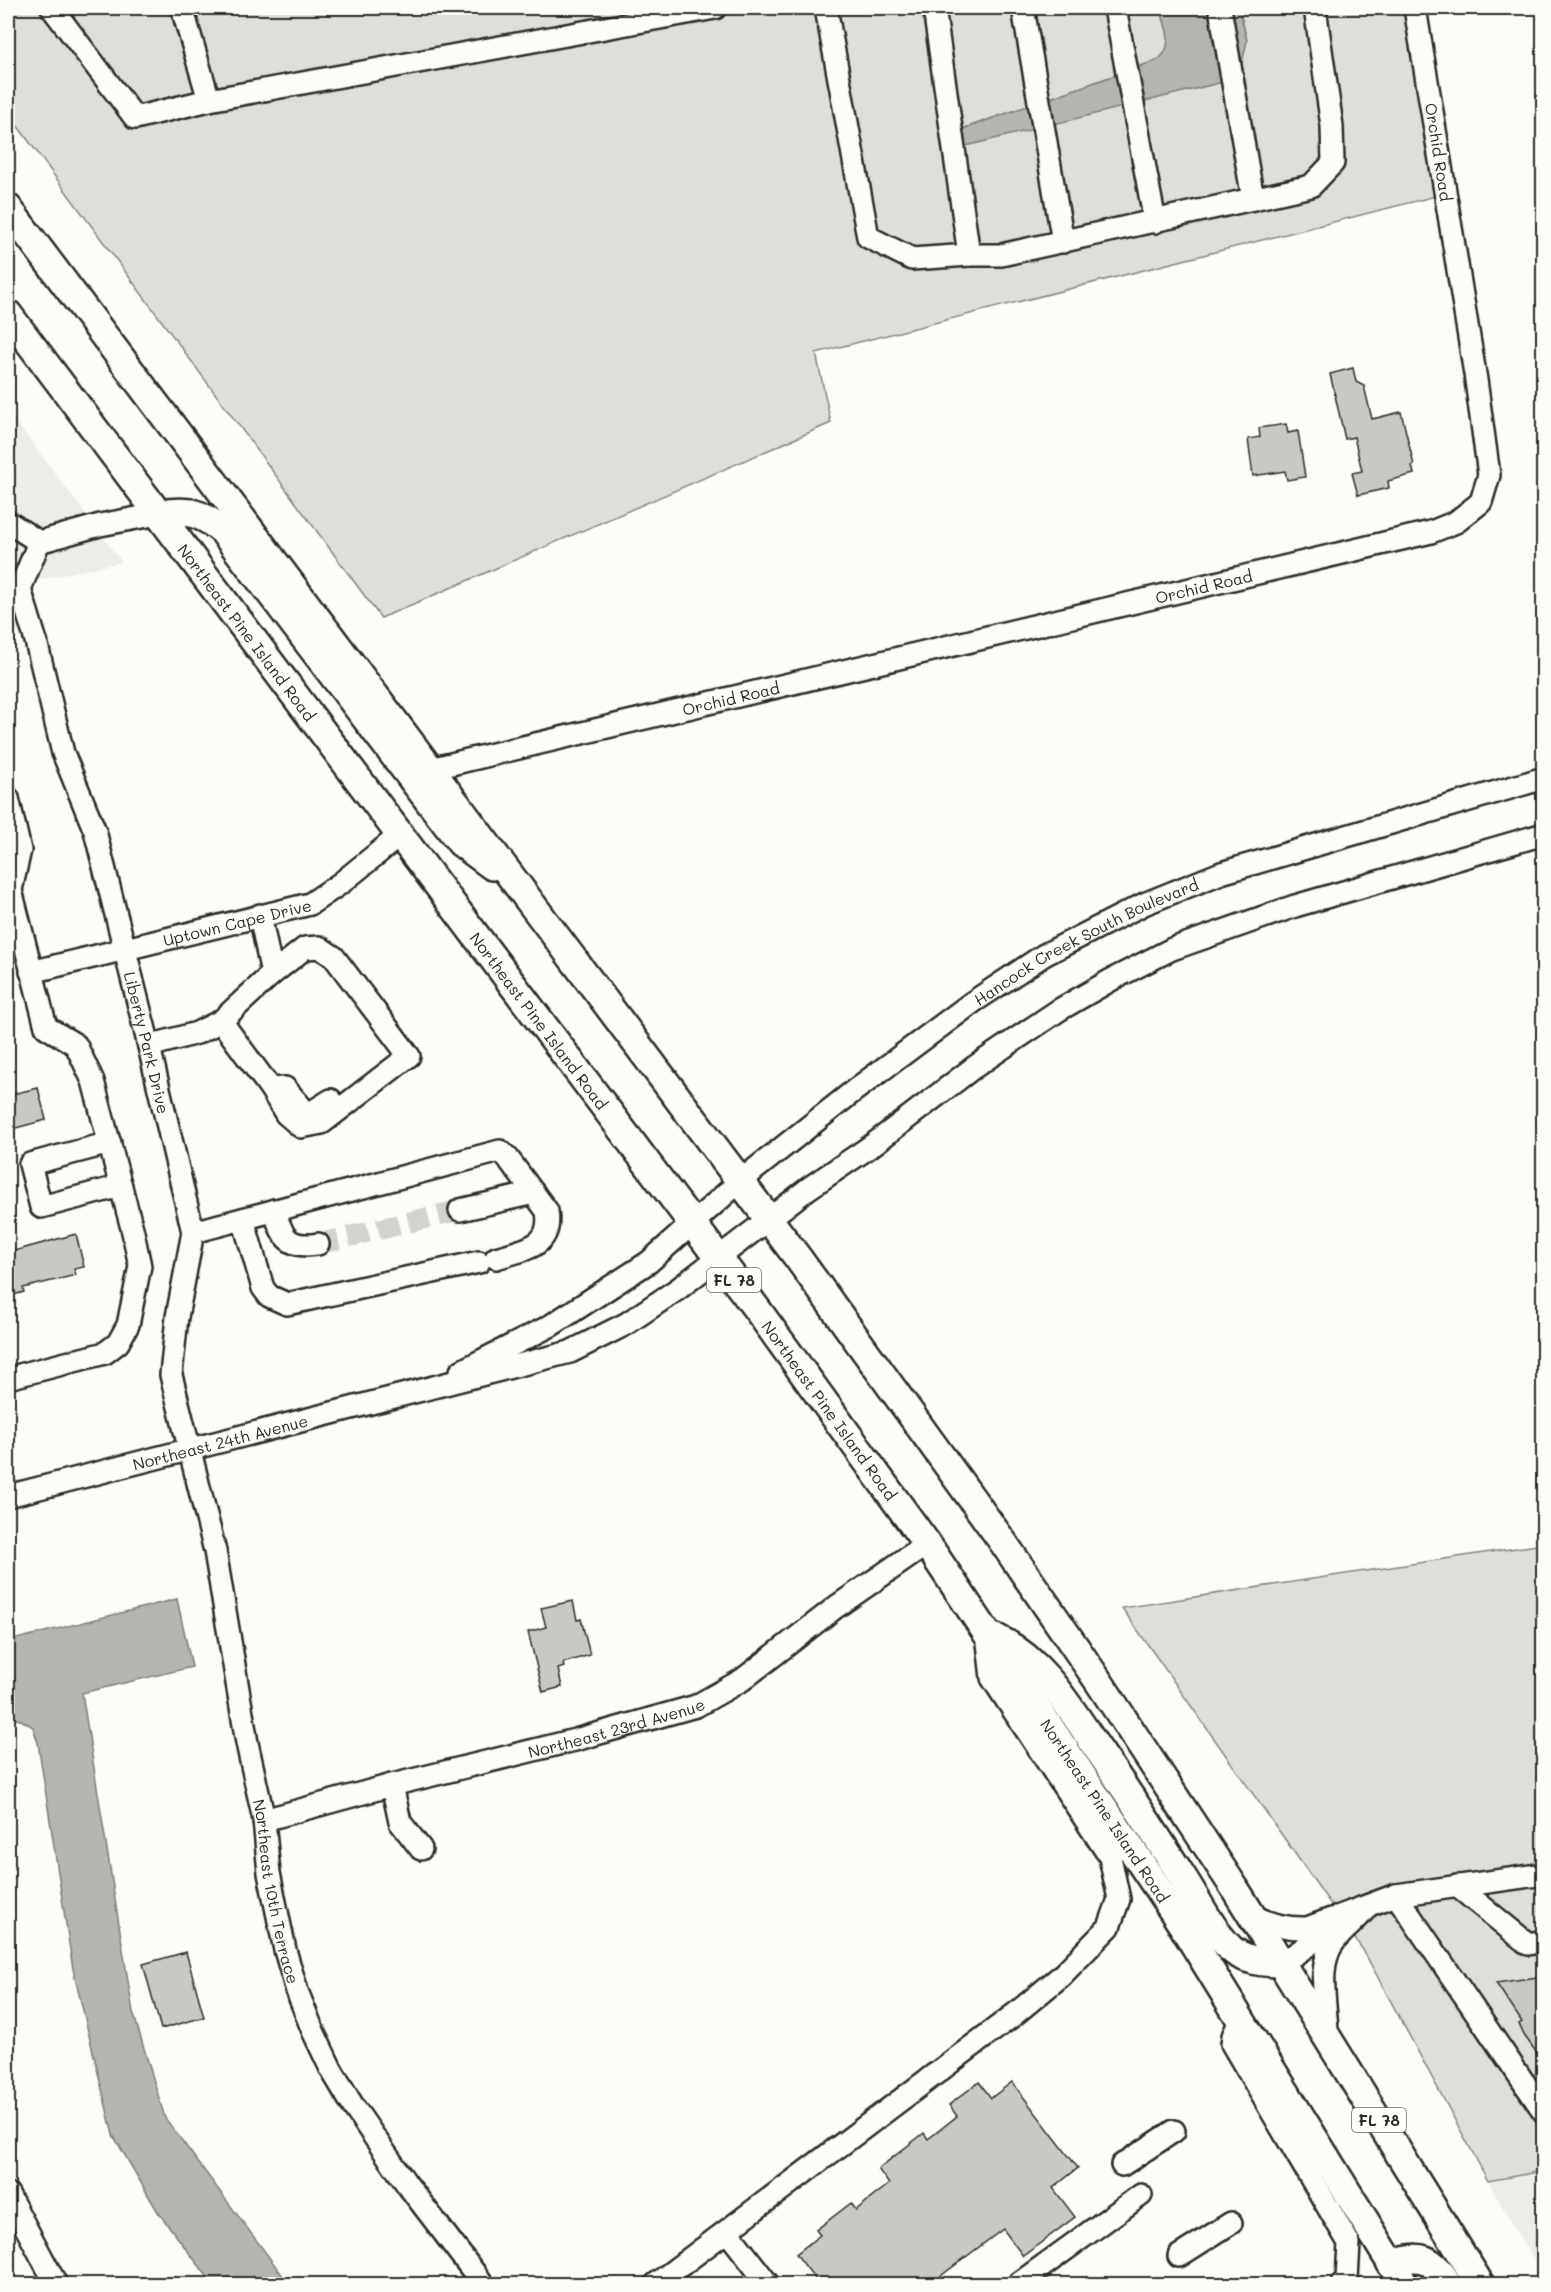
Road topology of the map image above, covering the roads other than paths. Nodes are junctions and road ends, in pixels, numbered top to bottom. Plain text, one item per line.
1 (52, 8) edge
2 (182, 8) edge
3 (715, 8) edge
4 (826, 8) edge
5 (934, 8) edge
6 (1023, 8) edge
7 (1115, 8) edge
8 (1220, 8) edge
9 (1315, 8) edge
10 (1415, 8) edge
11 (209, 100) junction
12 (1253, 199) junction
13 (8, 208) edge
14 (1155, 222) junction
15 (1063, 242) junction
16 (969, 255) junction
17 (8, 315) edge
18 (158, 514) junction
19 (8, 522) edge
20 (39, 542) junction
21 (430, 769) junction
22 (1544, 778) edge
23 (8, 798) edge
24 (1544, 834) edge
25 (400, 835) junction
26 (517, 885) junction
27 (260, 915) junction
28 (125, 948) junction
29 (31, 972) junction
30 (272, 974) junction
31 (221, 1021) junction
32 (149, 1046) junction
33 (110, 1143) junction
34 (739, 1182) junction
35 (121, 1186) junction
36 (534, 1193) junction
37 (274, 1210) junction
38 (460, 1210) tunnel mouth
39 (243, 1219) junction
40 (768, 1220) junction
41 (692, 1223) junction
42 (193, 1232) junction
43 (318, 1245) tunnel mouth
44 (718, 1257) junction
45 (8, 1378) edge
46 (432, 1387) junction
47 (189, 1450) junction
48 (8, 1496) edge
49 (927, 1544) junction
50 (987, 1634) junction
51 (392, 1785) junction
52 (264, 1820) junction
53 (421, 1849) dead end
54 (1544, 1874) edge
55 (1457, 1887) junction
56 (1396, 1895) junction
57 (1368, 1905) junction
58 (1253, 1916) junction
59 (1544, 1941) edge
60 (1282, 1964) junction
61 (1241, 2019) junction
62 (1327, 2035) junction
63 (1544, 2112) edge
64 (1174, 2131) dead end
65 (1122, 2164) dead end
66 (8, 2194) edge
67 (1141, 2195) dead end
68 (1231, 2223) dead end
69 (727, 2231) junction
70 (1179, 2256) dead end
71 (1398, 2274) edge
72 (56, 2284) edge
73 (483, 2284) edge
74 (656, 2284) edge
75 (768, 2284) edge
76 (1018, 2284) edge
77 (1342, 2284) edge
78 (1448, 2284) edge
79 (1480, 2284) edge

1 - 11 street
2 - 11 street
3 - 11 street
4 - 16 street
5 - 16 street
6 - 15 street
7 - 14 street
8 - 12 street
9 - 12 street
10 - 21 street, Orchid Road
12 - 14 street
13 - 21 main road, FL 78
14 - 15 street
15 - 16 street
17 - 18 main road, Northeast Pine Island Road / FL 78
18 - 20 street
18 - 25 main road, Northeast Pine Island Road / FL 78
18 - 26 main road
19 - 20 street
20 - 28 street, Liberty Park Drive
21 - 26 main road, FL 78
22 - 34 street, Hancock Creek South Boulevard
23 - 29 street
24 - 40 street
25 - 27 street, Uptown Cape Drive
25 - 41 main road, Northeast Pine Island Road / FL 78
26 - 34 main road, FL 78
27 - 28 street, Uptown Cape Drive
27 - 30 street
28 - 29 street, Uptown Cape Drive
28 - 32 street, Liberty Park Drive
29 - 33 street
30 - 31 street
30 - 31 street
31 - 32 street
32 - 42 street, Liberty Park Drive
33 - 35 street
33 - 35 street
34 - 40 main road, FL 78
34 - 41 street, Hancock Creek South Boulevard
35 - 45 street
36 - 37 street
36 - 38 street
36 - 39 street
37 - 39 street
37 - 43 street
39 - 42 street
40 - 44 street
40 - 58 main road, FL 78
41 - 44 main road, Northeast Pine Island Road / FL 78
41 - 46 street, Northeast 24th Avenue
42 - 47 street, Liberty Park Drive
44 - 46 street, Northeast 24th Avenue
44 - 49 main road, Northeast Pine Island Road / FL 78
46 - 47 street, Northeast 24th Avenue
47 - 48 street, Northeast 24th Avenue
47 - 52 street, Northeast 10th Terrace
49 - 50 main road, Northeast Pine Island Road / FL 78
49 - 51 street, Northeast 23rd Avenue
50 - 60 main road
50 - 61 main road, Northeast Pine Island Road / FL 78
50 - 69 street
51 - 52 street, Northeast 23rd Avenue
51 - 53 street
52 - 73 street, Northeast 10th Terrace
54 - 55 street
55 - 56 street
55 - 59 street
56 - 57 street
56 - 63 street
57 - 58 street
57 - 60 street
57 - 62 street
58 - 60 main road, FL 78
60 - 62 main road, FL 78
61 - 71 main road, Northeast Pine Island Road / FL 78
61 - 77 street
62 - 79 main road, FL 78
64 - 65 street
66 - 72 street
67 - 76 street
68 - 70 street
69 - 74 street
69 - 75 street
71 - 78 main road

